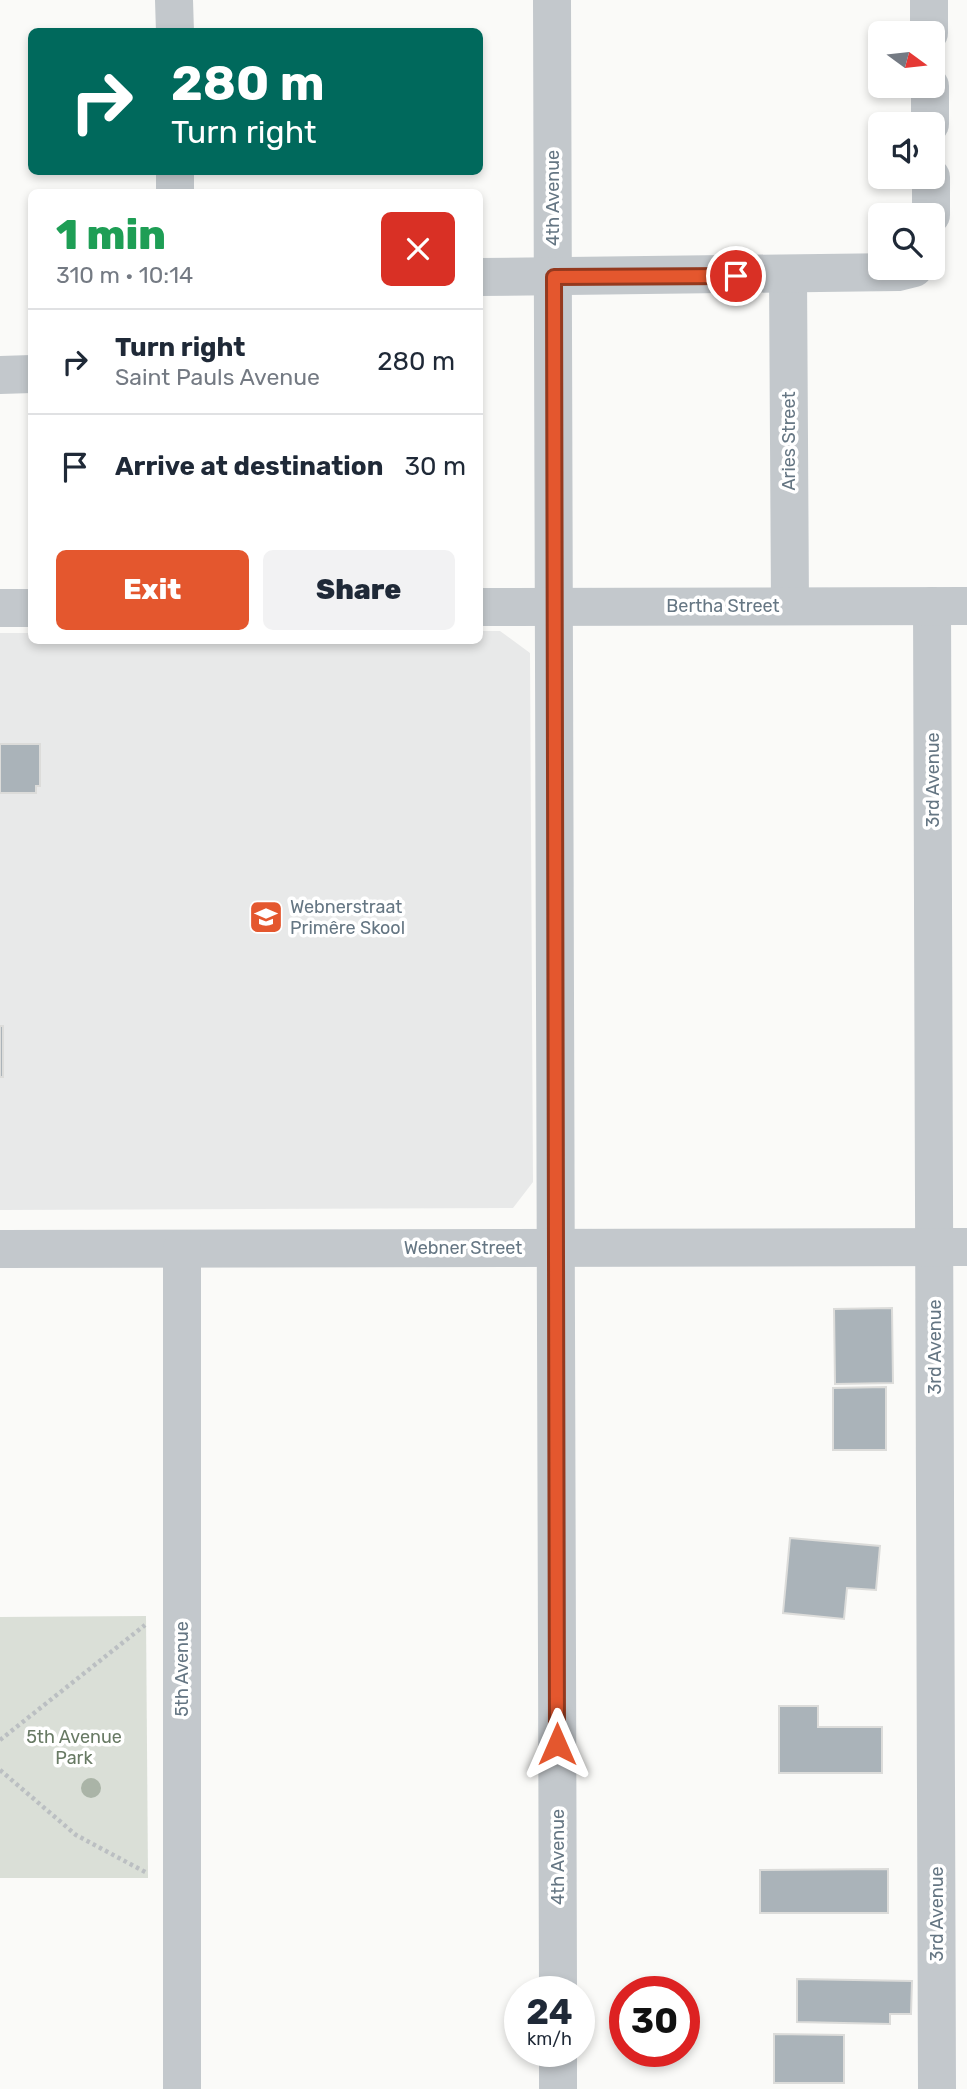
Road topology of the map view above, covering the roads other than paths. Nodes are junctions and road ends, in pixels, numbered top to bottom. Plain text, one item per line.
1 (174, 0) edge
2 (552, 0) edge
3 (929, 0) edge
4 (929, 21) edge
5 (174, 28) edge
6 (868, 273) edge
7 (788, 275) junction
8 (554, 277) junction
9 (483, 278) edge
10 (0, 374) edge
11 (28, 374) edge
12 (553, 606) junction
13 (790, 606) junction
14 (950, 606) edge
15 (483, 607) edge
16 (0, 608) edge
17 (28, 608) edge
18 (951, 1247) edge
19 (557, 1248) junction
20 (0, 1249) edge
21 (183, 1249) junction
22 (558, 1976) edge
23 (558, 2067) edge
24 (182, 2089) edge
25 (558, 2089) edge
26 (937, 2089) edge

1 - 5 street
2 - 8 street, 4th Avenue
3 - 4 street
6 - 7 street
7 - 8 street
7 - 13 street, Aries Street
8 - 9 street
8 - 12 street, 4th Avenue
10 - 11 street
12 - 13 street, Bertha Street
12 - 15 street, Bertha Street
12 - 19 street, 4th Avenue
13 - 14 street, Bertha Street
14 - 18 street, 3rd Avenue
16 - 17 street
18 - 19 street, Webner Street
18 - 26 street, 3rd Avenue
19 - 21 street, Webner Street
19 - 22 street, 4th Avenue
20 - 21 street, Webner Street
21 - 24 street, 5th Avenue
23 - 25 street

